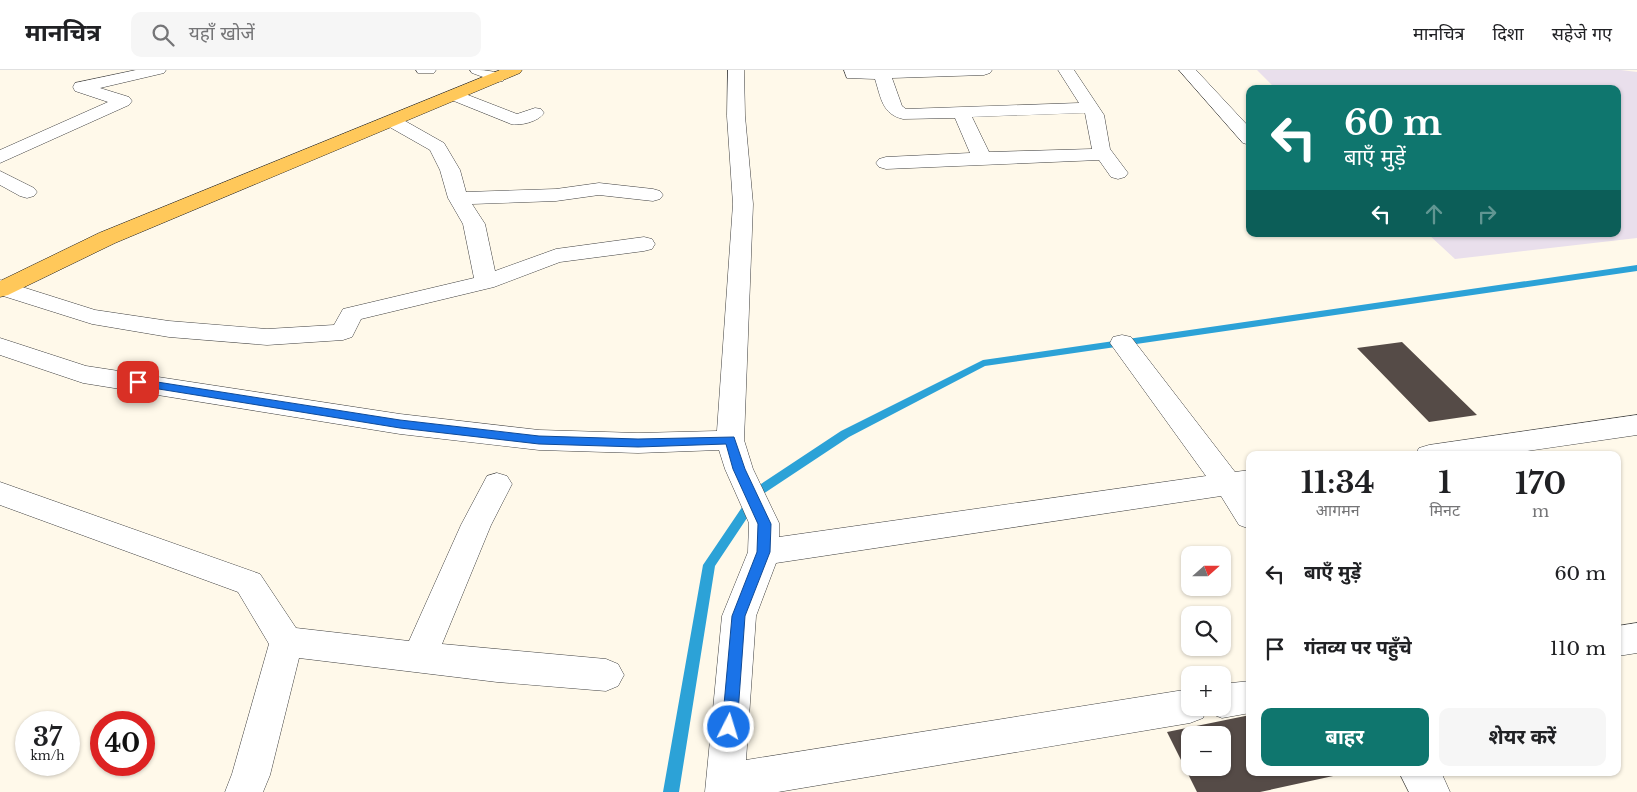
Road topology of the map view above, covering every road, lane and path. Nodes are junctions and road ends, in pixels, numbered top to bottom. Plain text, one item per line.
1 (158, 70) edge
2 (424, 70) edge
3 (428, 70) edge
4 (478, 70) edge
5 (736, 70) edge
6 (852, 70) edge
7 (978, 70) edge
8 (1066, 70) edge
9 (1187, 70) edge
10 (505, 74) edge
11 (882, 74) junction
12 (987, 84) edge
13 (455, 95) junction
14 (1091, 108) junction
15 (998, 111) junction
16 (961, 112) junction
17 (535, 113) dead end
18 (392, 121) junction
19 (1246, 135) edge
20 (1104, 154) junction
21 (0, 157) edge
22 (982, 158) junction
23 (886, 162) dead end
24 (1118, 173) dead end
25 (0, 177) edge
26 (27, 192) dead end
27 (653, 196) dead end
28 (458, 198) junction
29 (644, 244) dead end
30 (486, 282) junction
31 (1, 289) edge
32 (1122, 343) dead end
33 (0, 346) edge
34 (1637, 425) edge
35 (730, 440) junction
36 (1457, 451) edge
37 (1239, 482) edge
38 (497, 484) dead end
39 (0, 493) edge
40 (1246, 504) edge
41 (764, 538) junction
42 (1637, 638) edge
43 (1621, 641) edge
44 (286, 642) junction
45 (419, 658) junction
46 (606, 675) dead end
47 (1246, 698) edge
48 (1231, 700) edge
49 (1181, 708) edge
50 (1421, 776) edge
51 (724, 787) edge
52 (244, 792) edge
53 (1431, 792) edge

1 - 21 street
2 - 3 street
4 - 10 street
5 - 35 street
6 - 11 street
7 - 11 street
7 - 12 street
8 - 14 street
9 - 19 street
10 - 13 main road
11 - 16 street
12 - 15 street
13 - 17 street
13 - 18 main road
14 - 15 street
14 - 20 street
15 - 16 street
16 - 22 street
18 - 28 street
18 - 31 main road
20 - 22 street
20 - 24 street
22 - 23 street
25 - 26 street
27 - 28 street
28 - 30 street
29 - 30 street
30 - 31 street
32 - 37 street
33 - 35 street
34 - 36 street
35 - 41 street
37 - 40 street
37 - 41 street
38 - 45 street
39 - 44 street
41 - 51 street
42 - 43 street
44 - 45 street
44 - 52 street
45 - 46 street
47 - 48 street
49 - 51 street
50 - 53 street

